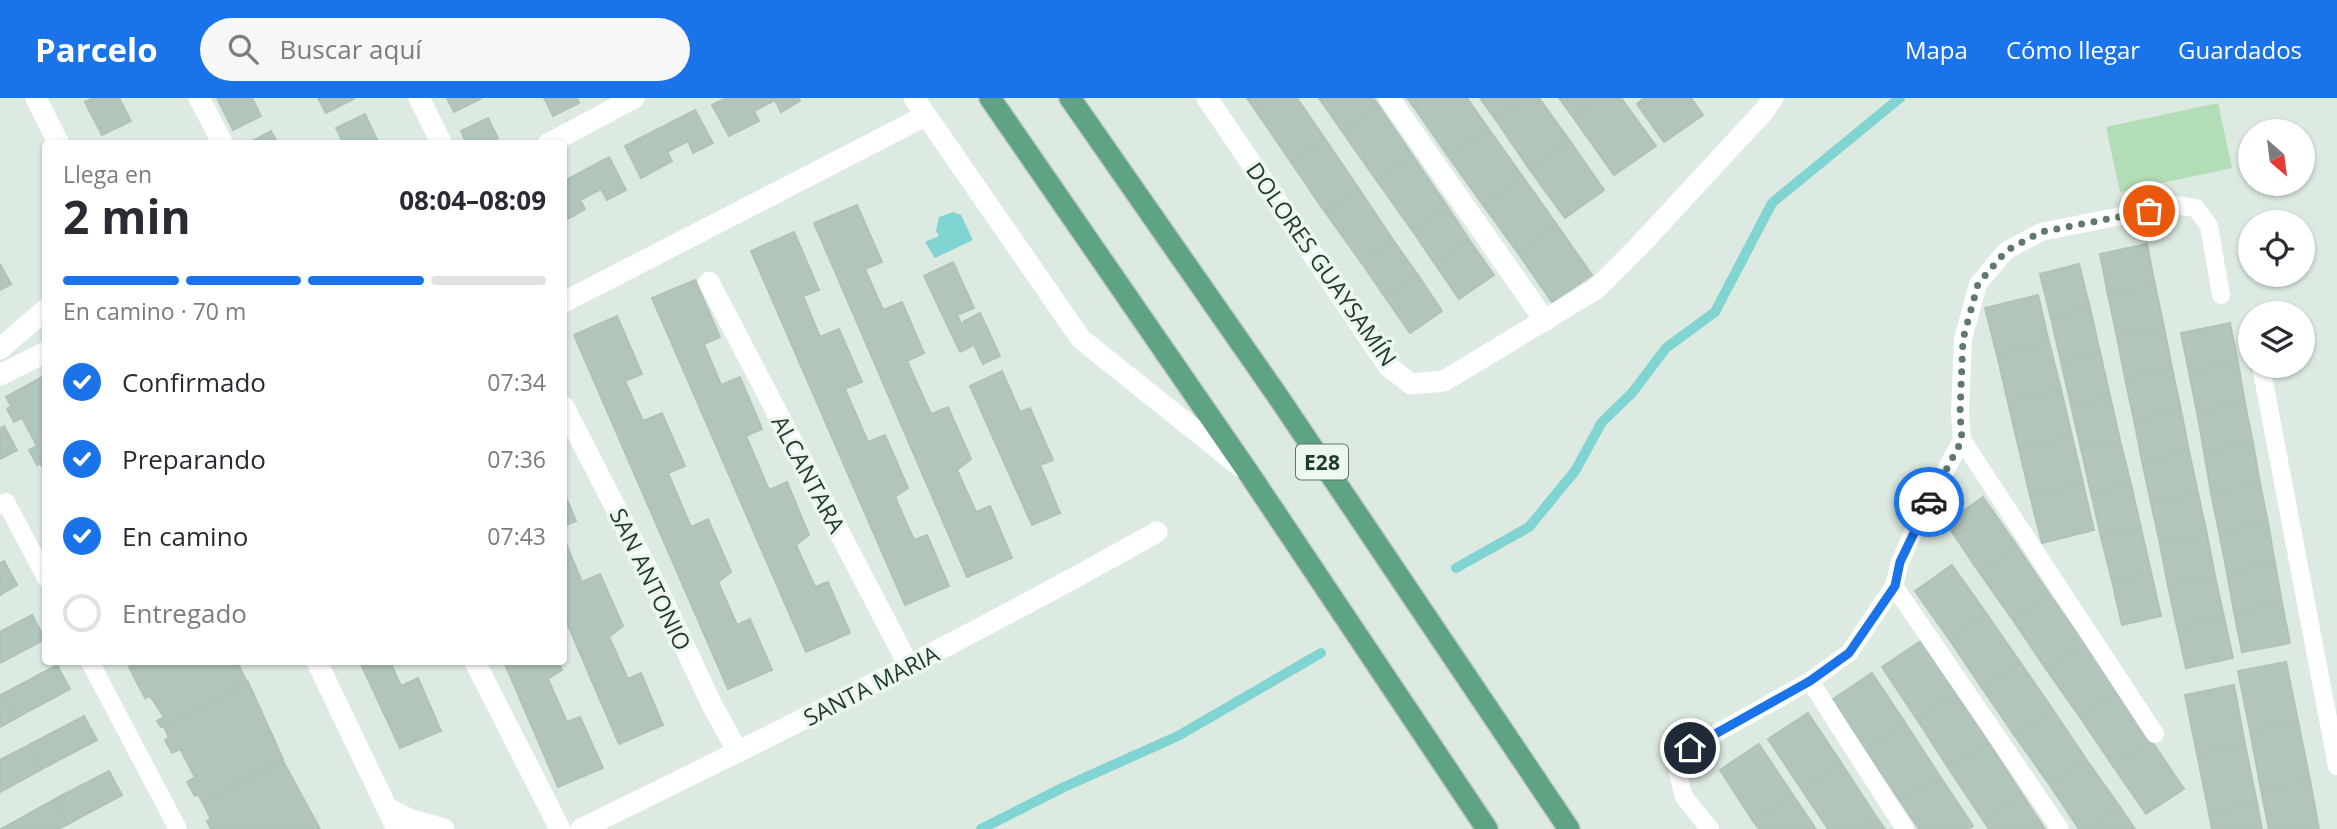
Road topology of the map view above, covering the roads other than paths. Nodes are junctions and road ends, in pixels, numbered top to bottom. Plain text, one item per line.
1 (36, 98) edge
2 (199, 98) edge
3 (419, 98) edge
4 (634, 98) edge
5 (990, 98) edge
6 (1070, 98) edge
7 (1207, 98) edge
8 (1389, 98) edge
9 (1761, 102) edge
10 (920, 107) edge
11 (57, 140) edge
12 (221, 140) edge
13 (440, 140) edge
14 (555, 140) edge
15 (709, 282) dead end
16 (2221, 295) dead end
17 (567, 299) edge
18 (42, 312) edge
19 (1545, 321) junction
20 (0, 349) edge
21 (42, 354) edge
22 (0, 375) edge
23 (2263, 378) edge
24 (567, 413) edge
25 (1962, 440) junction
26 (1248, 472) junction
27 (0, 505) edge
28 (1157, 533) dead end
29 (42, 570) edge
30 (1895, 586) junction
31 (92, 665) edge
32 (318, 665) edge
33 (476, 665) edge
34 (909, 666) junction
35 (1810, 681) junction
36 (2155, 734) dead end
37 (738, 752) junction
38 (2337, 766) edge
39 (386, 807) junction
40 (178, 829) edge
41 (397, 829) edge
42 (444, 829) edge
43 (560, 829) edge
44 (581, 829) edge
45 (1486, 829) edge
46 (1569, 829) edge
47 (1710, 829) edge
48 (1905, 829) edge
49 (2060, 829) edge

1 - 11 street
2 - 12 street
3 - 13 street
4 - 14 street
5 - 26 main road
6 - 46 main road, E28
7 - 19 street, DOLORES GUAYSAMÍN
8 - 19 street
9 - 19 street, DOLORES GUAYSAMÍN
10 - 17 street
10 - 26 street
15 - 34 street, ALCANTARA
16 - 25 lane
18 - 20 street
21 - 22 street
23 - 38 lane
24 - 37 street, SAN ANTONIO
25 - 30 lane
25 - 36 lane
26 - 45 main road
27 - 29 lane
28 - 34 street, SANTA MARIA
30 - 35 lane
30 - 49 lane
31 - 40 lane
32 - 39 street
33 - 43 street
34 - 37 street, SANTA MARIA
35 - 47 lane
35 - 48 lane
37 - 44 street, SANTA MARIA
39 - 41 street
39 - 42 street

